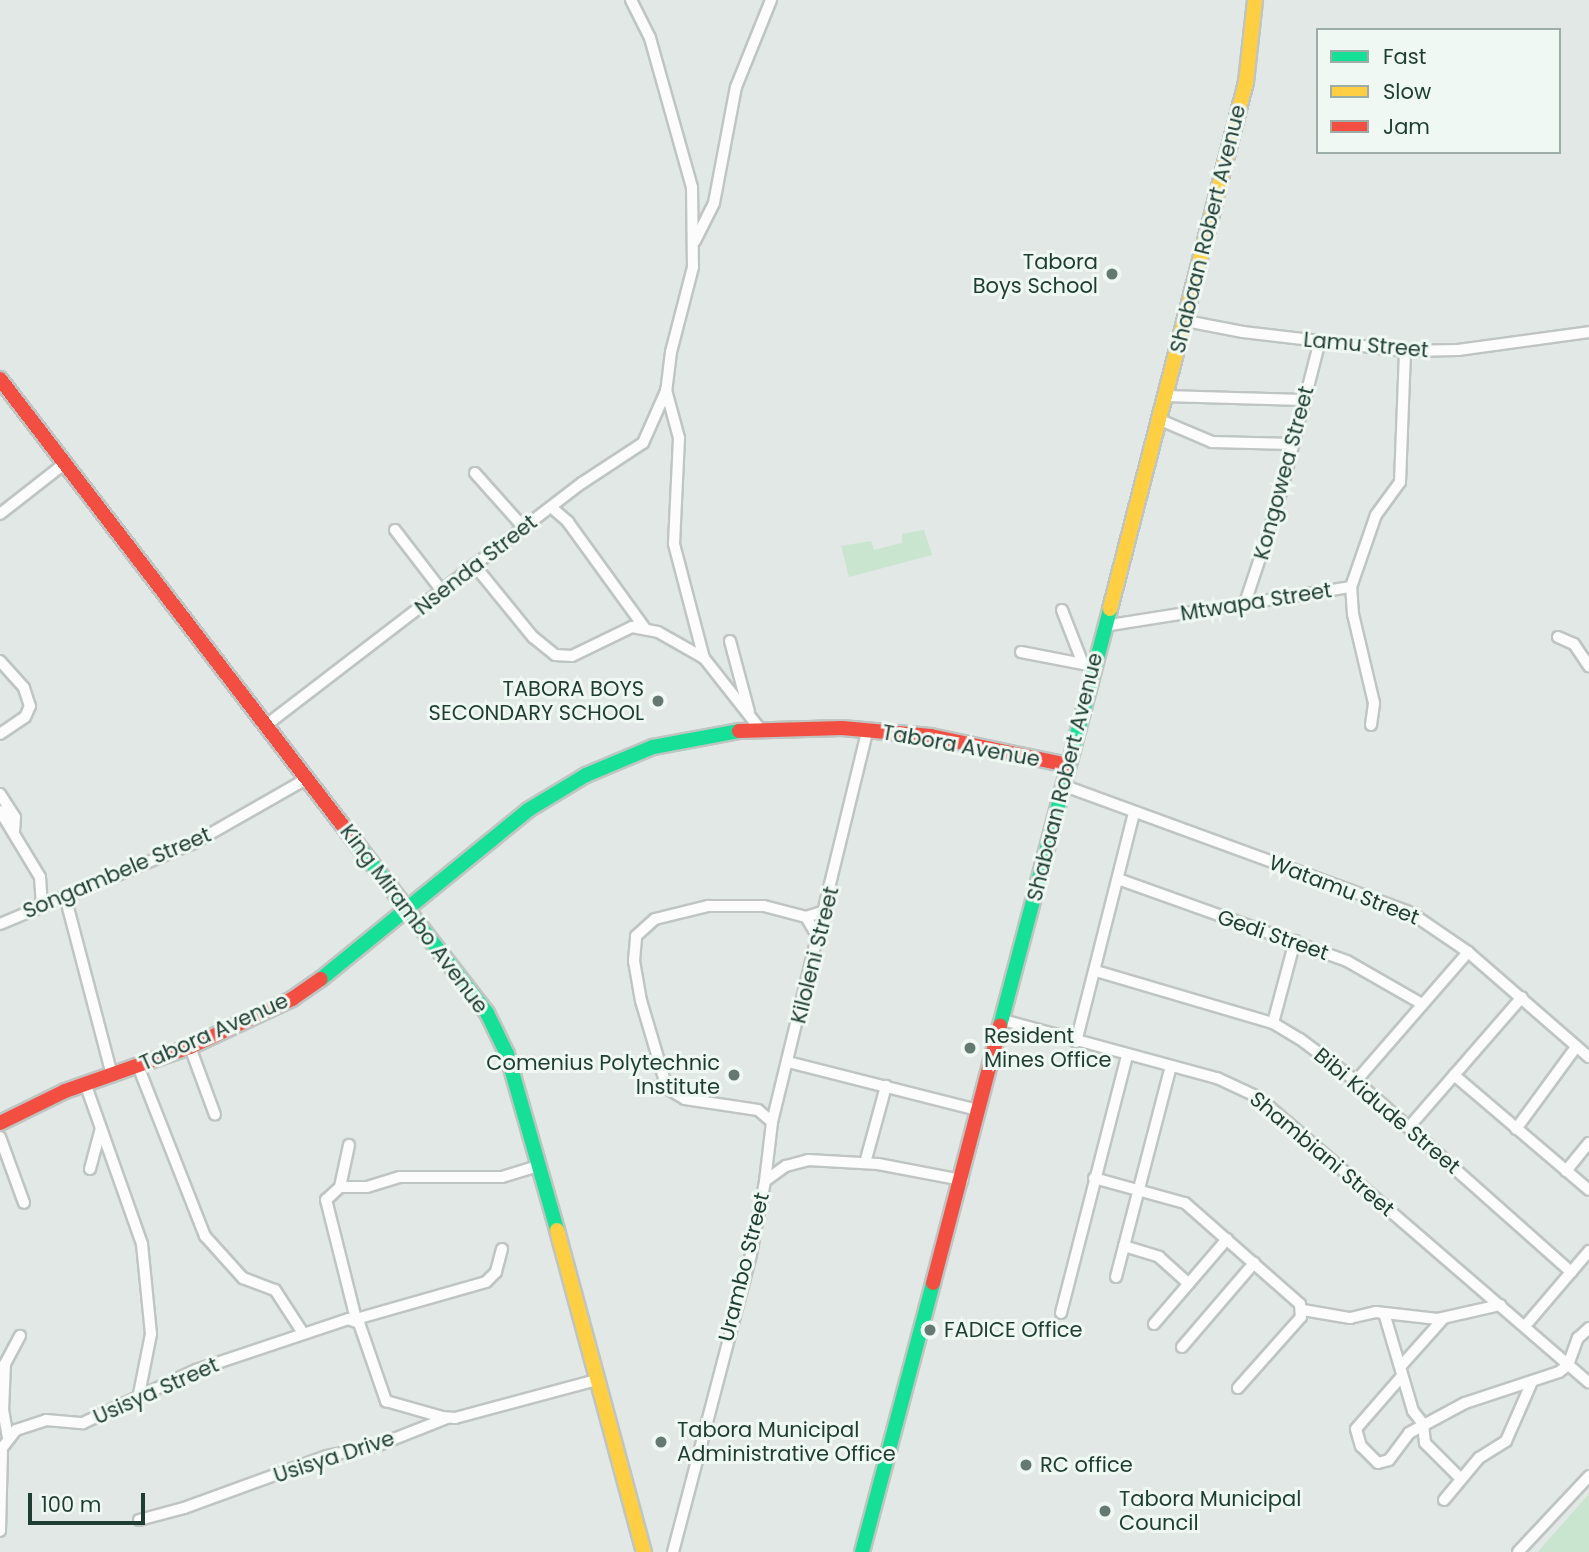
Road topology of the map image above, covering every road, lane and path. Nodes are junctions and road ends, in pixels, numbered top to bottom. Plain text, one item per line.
1 (631, 0) edge
2 (771, 0) edge
3 (1255, 0) edge
4 (695, 241) junction
5 (1186, 321) junction
6 (1589, 332) edge
7 (1320, 341) junction
8 (1405, 351) junction
9 (0, 379) edge
10 (666, 390) junction
11 (1165, 396) junction
12 (1303, 400) junction
13 (1158, 419) junction
14 (1292, 444) junction
15 (64, 464) junction
16 (475, 473) dead end
17 (551, 507) junction
18 (0, 514) edge
19 (524, 528) junction
20 (395, 530) dead end
21 (475, 566) junction
22 (1351, 587) junction
23 (442, 591) junction
24 (1245, 603) junction
25 (1062, 610) dead end
26 (1104, 626) junction
27 (644, 627) junction
28 (1558, 637) dead end
29 (730, 641) dead end
30 (1021, 652) dead end
31 (704, 658) junction
32 (0, 661) edge
33 (1088, 665) junction
34 (1589, 666) edge
35 (750, 716) junction
36 (1371, 725) dead end
37 (265, 726) junction
38 (760, 729) junction
39 (867, 729) junction
40 (0, 734) edge
41 (1067, 765) junction
42 (306, 779) junction
43 (1062, 785) junction
44 (0, 794) edge
45 (0, 811) edge
46 (1135, 813) junction
47 (14, 831) junction
48 (1118, 879) junction
49 (43, 884) junction
50 (62, 897) junction
51 (42, 906) junction
52 (410, 910) junction
53 (827, 910) junction
54 (806, 917) junction
55 (0, 924) edge
56 (819, 939) junction
57 (1295, 941) junction
58 (1468, 952) junction
59 (1097, 971) junction
60 (1522, 996) junction
61 (1422, 1004) junction
62 (1003, 1020) junction
63 (1273, 1023) junction
64 (1076, 1042) junction
65 (190, 1047) junction
66 (1576, 1047) junction
67 (1127, 1056) junction
68 (1589, 1057) edge
69 (788, 1062) junction
70 (138, 1066) junction
71 (1171, 1066) junction
72 (112, 1075) junction
73 (1454, 1075) junction
74 (1356, 1081) junction
75 (85, 1083) junction
76 (886, 1086) junction
77 (777, 1103) junction
78 (978, 1110) junction
79 (758, 1111) junction
80 (215, 1115) dead end
81 (772, 1122) junction
82 (0, 1123) edge
83 (1409, 1127) junction
84 (101, 1128) junction
85 (1516, 1129) junction
86 (0, 1137) edge
87 (1589, 1143) edge
88 (349, 1145) dead end
89 (865, 1163) junction
90 (538, 1166) junction
91 (90, 1169) dead end
92 (1566, 1171) junction
93 (1094, 1178) junction
94 (962, 1180) junction
95 (765, 1181) junction
96 (340, 1187) junction
97 (1139, 1190) junction
98 (1589, 1190) edge
99 (24, 1203) dead end
100 (1227, 1239) junction
101 (1124, 1246) junction
102 (502, 1249) dead end
103 (1589, 1251) edge
104 (1254, 1262) junction
105 (1571, 1272) junction
106 (1116, 1277) dead end
107 (1189, 1284) junction
108 (1500, 1305) junction
109 (1303, 1310) junction
110 (1384, 1312) junction
111 (1061, 1313) dead end
112 (356, 1319) junction
113 (1443, 1319) junction
114 (1154, 1324) dead end
115 (1525, 1326) junction
116 (1589, 1328) edge
117 (303, 1333) junction
118 (20, 1336) dead end
119 (1182, 1347) dead end
120 (1568, 1365) junction
121 (1402, 1371) junction
122 (597, 1380) junction
123 (1589, 1383) edge
124 (1531, 1384) junction
125 (1238, 1388) dead end
126 (139, 1394) junction
127 (1414, 1414) junction
128 (448, 1418) junction
129 (1423, 1424) junction
130 (1409, 1433) junction
131 (8, 1438) junction
132 (1589, 1476) edge
133 (1461, 1479) junction
134 (1444, 1500) dead end
135 (139, 1520) dead end
136 (0, 1531) edge
137 (644, 1552) edge
138 (673, 1552) edge
139 (862, 1552) edge
140 (1518, 1552) edge

1 - 4 street
2 - 4 street
3 - 5 street, Shabaan Robert Avenue
4 - 10 street
5 - 7 street, Lamu Street
5 - 11 street, Shabaan Robert Avenue
6 - 8 street, Lamu Street
7 - 8 street, Lamu Street
7 - 12 street, Kongowea Street
8 - 22 street
9 - 15 street, King Mirambo Avenue
10 - 17 street, Nsenda Street
10 - 31 street
11 - 12 street
11 - 13 street, Shabaan Robert Avenue
12 - 14 street, Kongowea Street
13 - 14 street
13 - 26 street, Shabaan Robert Avenue
14 - 24 street, Kongowea Street
15 - 18 street
15 - 37 street, King Mirambo Avenue
16 - 19 street
17 - 19 street, Nsenda Street
17 - 27 street
19 - 21 street, Nsenda Street
20 - 23 street
21 - 23 street, Nsenda Street
21 - 27 street
22 - 24 street, Mtwapa Street
22 - 36 street, Mtwapa Street
23 - 37 street, Nsenda Street
24 - 26 street, Mtwapa Street
25 - 33 street
26 - 33 street, Shabaan Robert Avenue
27 - 31 street
28 - 34 street
29 - 35 street
30 - 33 street
31 - 35 street
32 - 40 street
33 - 41 street, Shabaan Robert Avenue
35 - 38 street
37 - 42 street, King Mirambo Avenue
38 - 39 street, Tabora Avenue
38 - 52 street, Tabora Avenue
39 - 41 street, Tabora Avenue
39 - 53 street, Kiloleni Street
41 - 43 street, Shabaan Robert Avenue
42 - 50 street, Songambele Street
42 - 52 street, King Mirambo Avenue
43 - 46 street, Watamu Street
43 - 62 street, Shabaan Robert Avenue
44 - 47 street
45 - 47 street
46 - 48 street
46 - 58 street, Watamu Street
47 - 49 street
48 - 57 street, Gedi Street
48 - 59 street
49 - 50 street
49 - 51 street
50 - 51 street, Songambele Street
50 - 72 street
51 - 55 street, Songambele Street
52 - 65 street, Tabora Avenue
52 - 90 street, King Mirambo Avenue
53 - 54 street
53 - 56 street, Kiloleni Street
54 - 56 street
54 - 79 street
56 - 69 street, Kiloleni Street
57 - 61 street, Gedi Street
57 - 63 street
58 - 60 street, Watamu Street
58 - 61 street
59 - 63 street, Bibi Kidude Street
59 - 64 street
60 - 66 street, Watamu Street
60 - 73 street
61 - 74 street
62 - 64 street, Shambiani Street
62 - 78 street, Shabaan Robert Avenue
63 - 74 street, Bibi Kidude Street
64 - 67 street, Shambiani Street
65 - 70 street, Tabora Avenue
65 - 80 street
66 - 68 street, Watamu Street
66 - 85 street
67 - 71 street, Shambiani Street
67 - 93 street
69 - 76 street
69 - 77 street, Kiloleni Street
70 - 72 street, Tabora Avenue
70 - 117 street
71 - 97 street
71 - 108 street, Shambiani Street
72 - 75 street, Tabora Avenue
73 - 83 street
73 - 85 street
74 - 83 street, Bibi Kidude Street
75 - 82 street, Tabora Avenue
75 - 84 street
76 - 78 street
76 - 89 street
77 - 79 street
77 - 81 street, Kiloleni Street
78 - 94 street, Shabaan Robert Avenue
79 - 81 street
81 - 95 street, Kiloleni Street
83 - 105 street, Bibi Kidude Street
84 - 91 street
84 - 126 street
85 - 92 street
86 - 99 street
87 - 92 street
88 - 96 street
89 - 94 street, Urambo Street
89 - 95 street, Urambo Street
90 - 96 street
90 - 122 street, King Mirambo Avenue
92 - 98 street
93 - 97 street
93 - 111 street
94 - 139 street, Shabaan Robert Avenue
95 - 138 street, Urambo Street
96 - 112 street
97 - 100 street
97 - 101 street
100 - 104 street
100 - 107 street
101 - 106 street
101 - 107 street
102 - 112 street, Usisya Street
103 - 105 street
104 - 109 street
104 - 119 street
105 - 115 street
107 - 114 street
108 - 113 street
108 - 115 street, Shambiani Street
109 - 110 street
109 - 125 street
110 - 113 street
110 - 121 street
112 - 117 street, Usisya Street
112 - 128 street
113 - 121 street
115 - 120 street, Shambiani Street
116 - 120 street
117 - 126 street, Usisya Street
118 - 131 street
120 - 123 street, Shambiani Street
120 - 124 street
121 - 127 street
121 - 130 street
122 - 128 street
122 - 137 street, King Mirambo Avenue
124 - 129 street
124 - 133 street
126 - 131 street, Usisya Street
127 - 129 street
127 - 130 street
128 - 135 street, Usisya Drive
129 - 130 street
129 - 133 street
131 - 136 street
132 - 140 street
133 - 134 street

